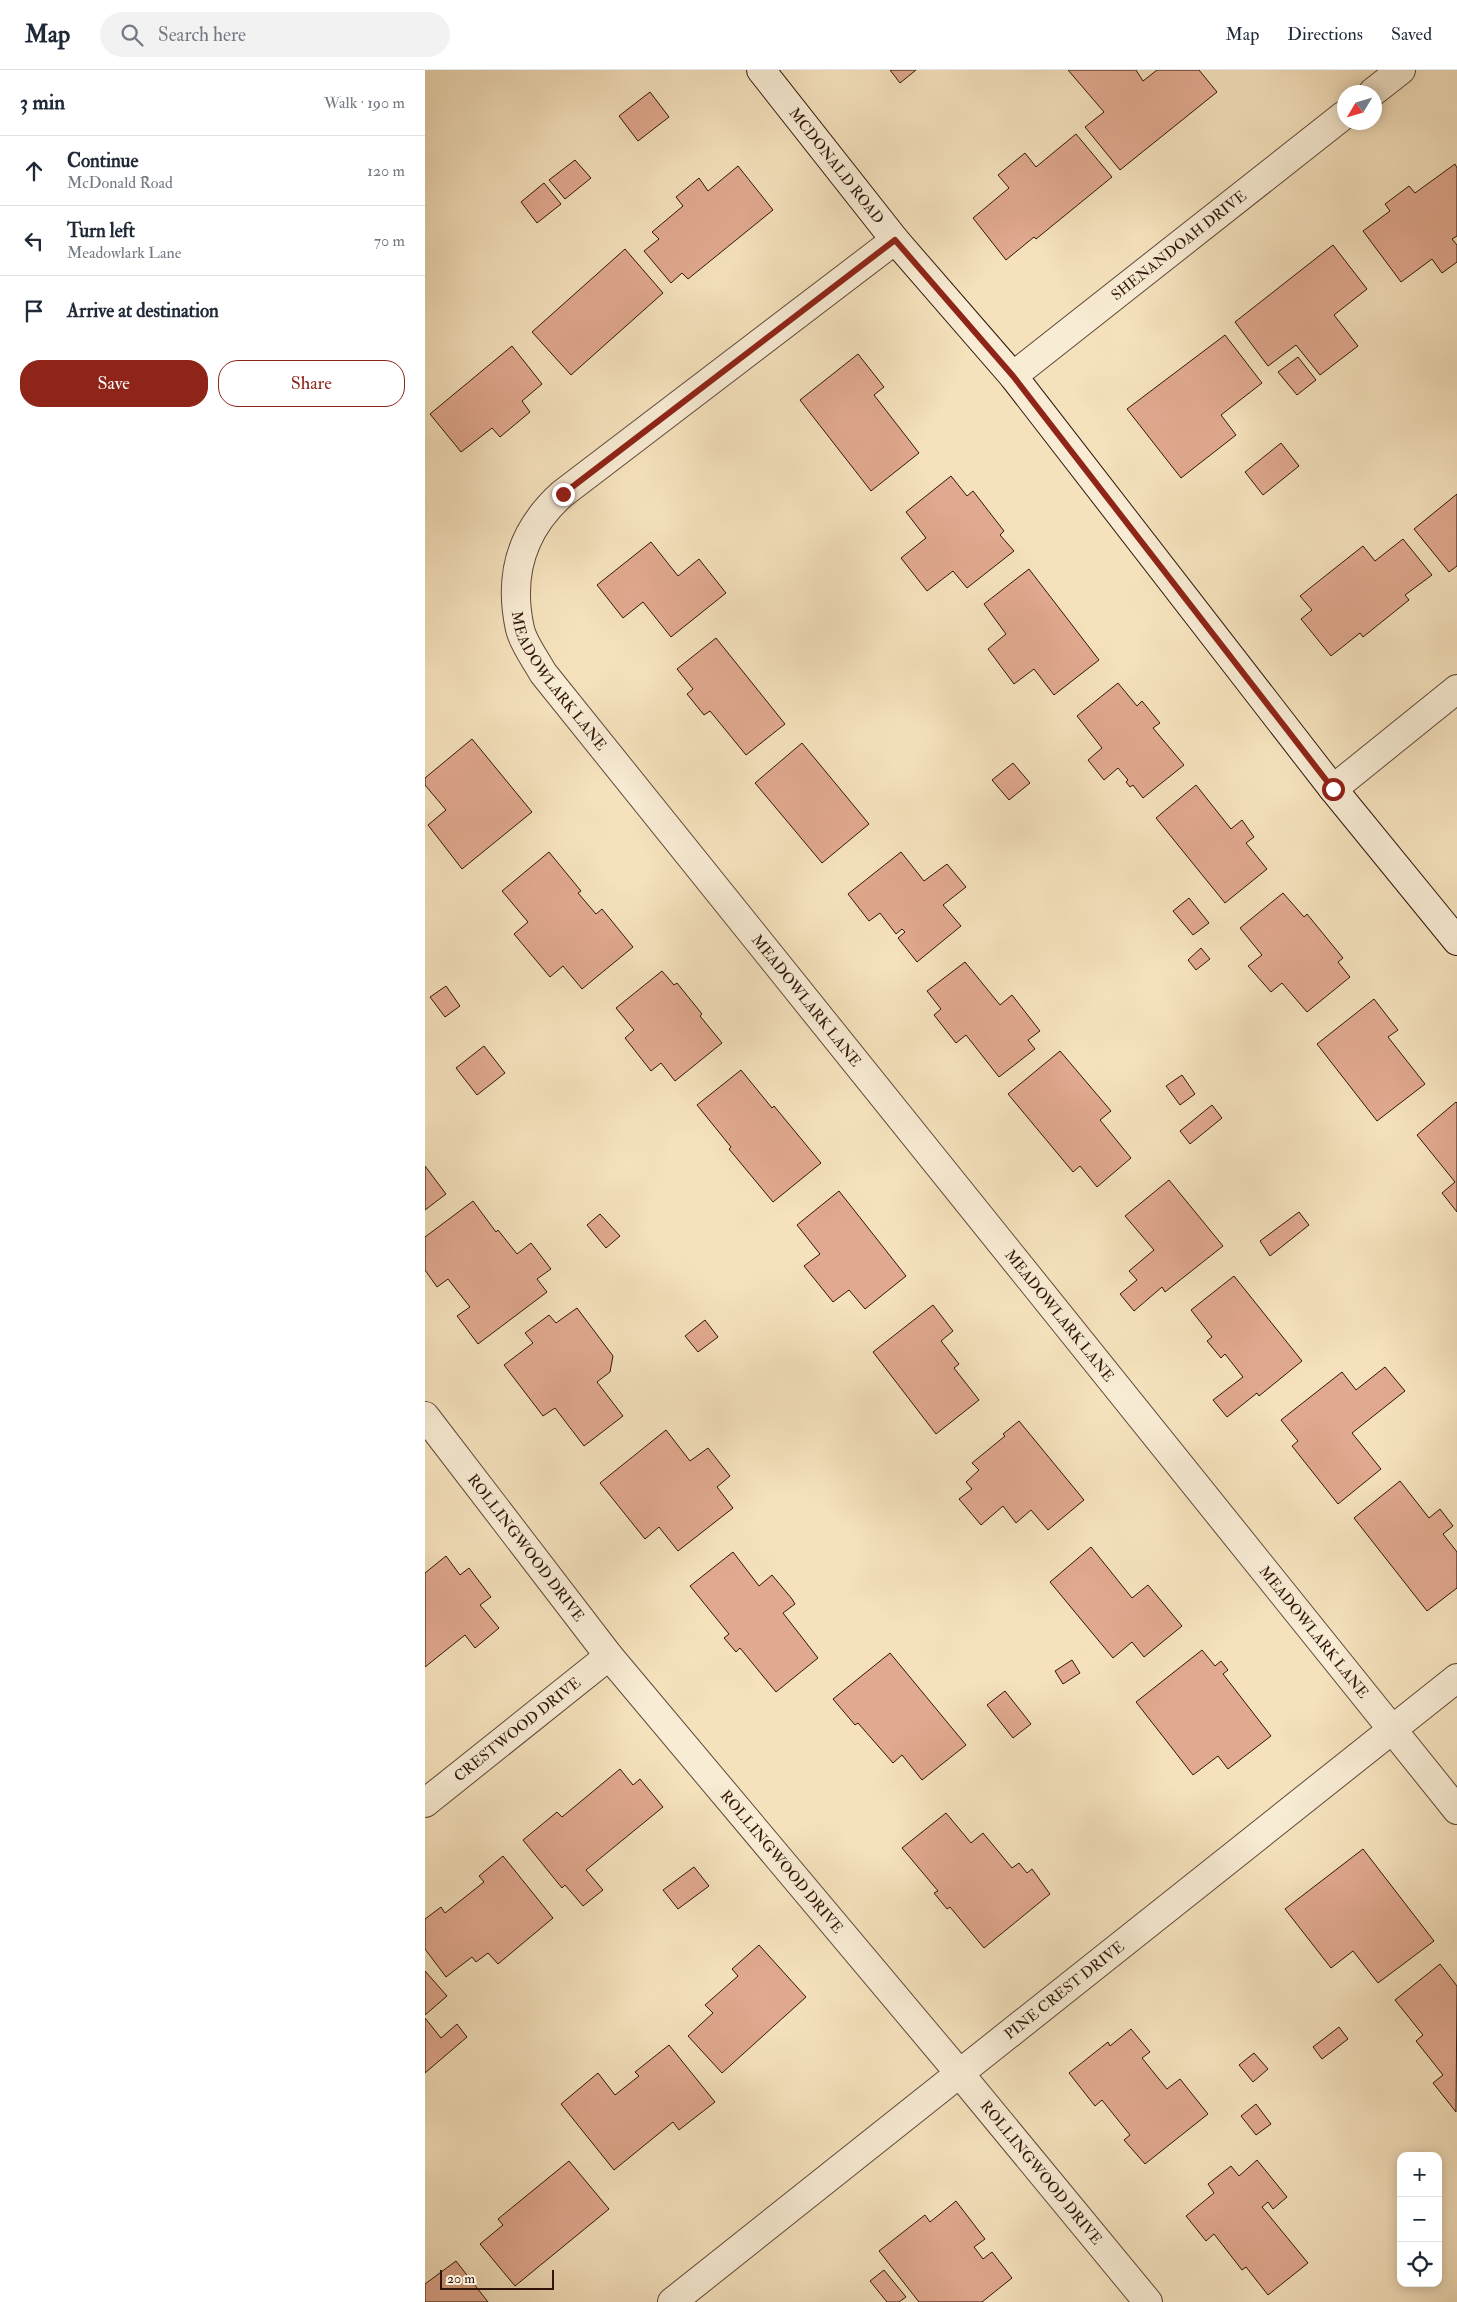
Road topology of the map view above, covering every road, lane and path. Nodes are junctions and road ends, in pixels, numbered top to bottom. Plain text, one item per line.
1 (761, 70) edge
2 (1401, 70) edge
3 (1382, 85) edge
4 (1337, 121) edge
5 (895, 240) junction
6 (1013, 376) junction
7 (1457, 689) edge
8 (1333, 789) junction
9 (1457, 941) edge
10 (425, 1416) edge
11 (609, 1656) junction
12 (1457, 1678) edge
13 (1392, 1728) junction
14 (425, 1803) edge
15 (1457, 1810) edge
16 (960, 2074) junction
17 (672, 2302) edge
18 (1148, 2302) edge

1 - 5 street, MCDONALD ROAD
2 - 3 street
4 - 6 street, SHENANDOAH DRIVE
5 - 6 street, MCDONALD ROAD
5 - 13 street, MEADOWLARK LANE
6 - 8 street, MCDONALD ROAD
7 - 8 street
8 - 9 street, MCDONALD ROAD
10 - 11 street, ROLLINGWOOD DRIVE
11 - 14 street, CRESTWOOD DRIVE
11 - 16 street, ROLLINGWOOD DRIVE
12 - 13 street, PINE CREST DRIVE
13 - 15 street, MEADOWLARK LANE
13 - 16 street, PINE CREST DRIVE
16 - 17 street, PINE CREST DRIVE
16 - 18 street, ROLLINGWOOD DRIVE

